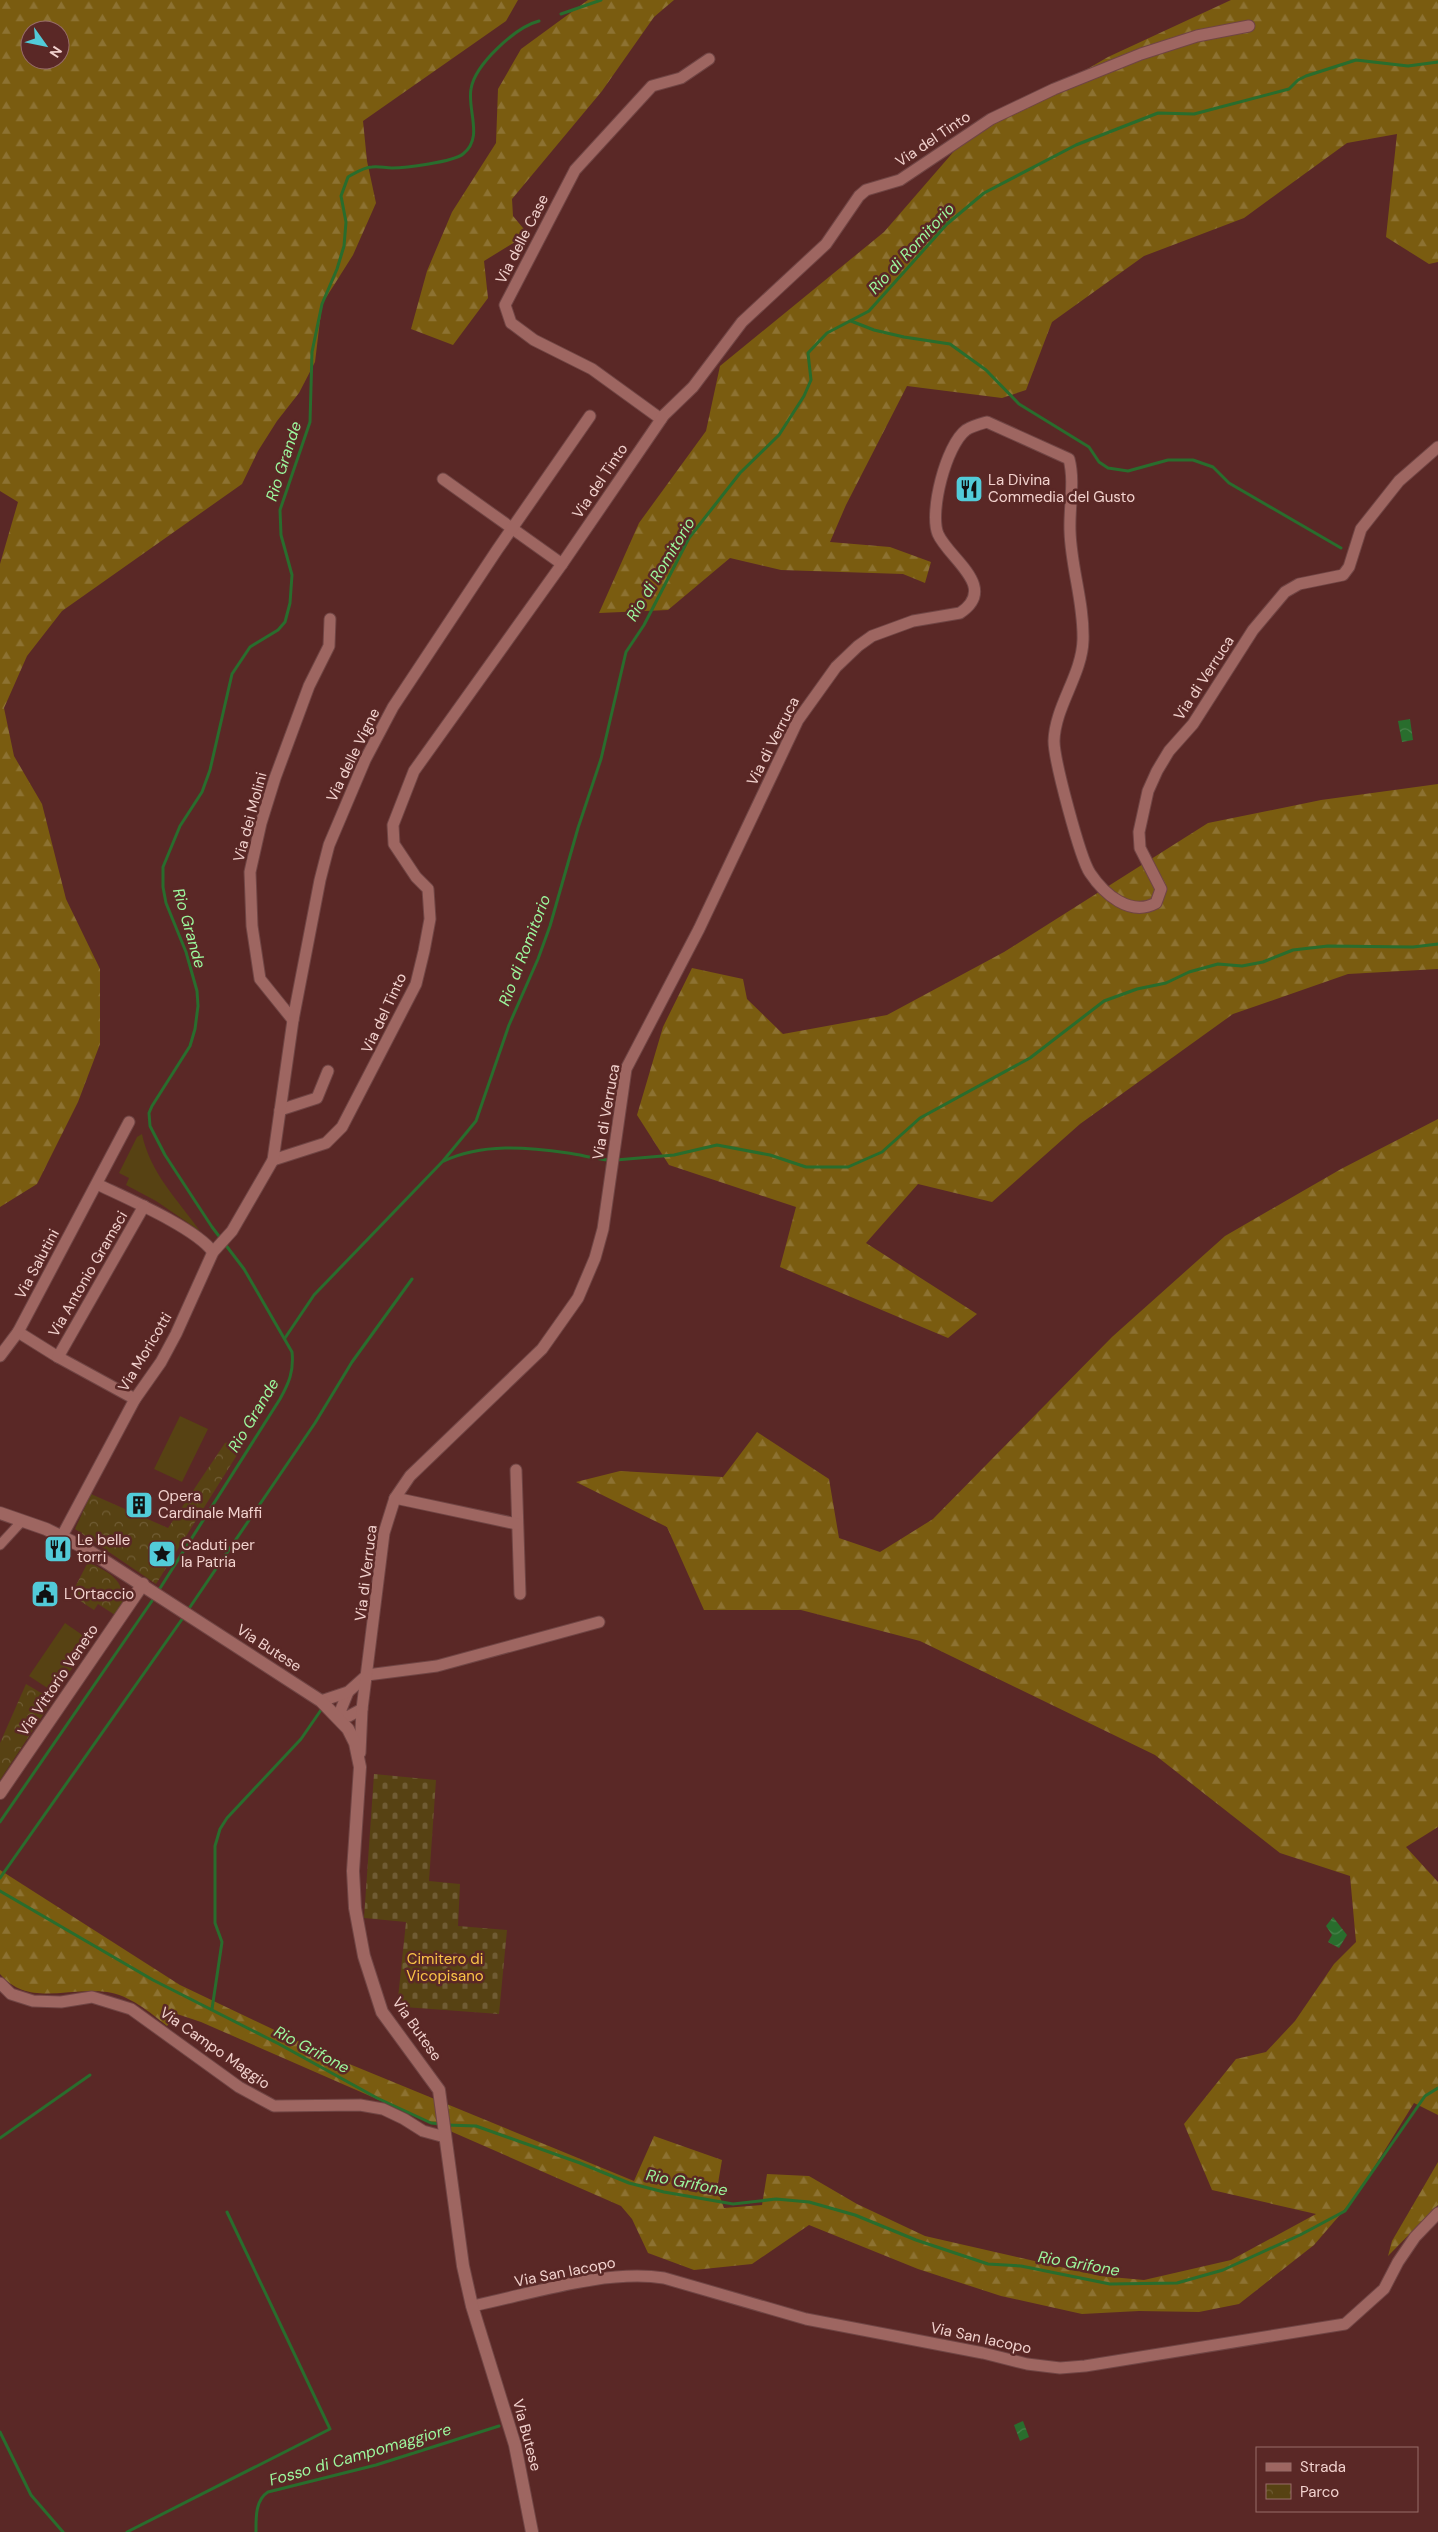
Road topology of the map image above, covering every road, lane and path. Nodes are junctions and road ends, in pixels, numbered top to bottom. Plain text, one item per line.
1 (1249, 26) dead end
2 (710, 59) dead end
3 (590, 416) dead end
4 (660, 419) junction
5 (1438, 447) edge
6 (443, 479) dead end
7 (512, 528) junction
8 (562, 564) junction
9 (330, 619) dead end
10 (293, 1020) junction
11 (328, 1070) dead end
12 (280, 1110) junction
13 (129, 1122) dead end
14 (273, 1160) junction
15 (97, 1184) junction
16 (144, 1206) junction
17 (215, 1250) junction
18 (18, 1332) junction
19 (0, 1356) edge
20 (58, 1358) junction
21 (135, 1399) junction
22 (516, 1470) dead end
23 (395, 1498) junction
24 (0, 1513) edge
25 (22, 1521) junction
26 (517, 1524) junction
27 (62, 1536) junction
28 (0, 1545) edge
29 (148, 1588) junction
30 (520, 1594) dead end
31 (599, 1622) dead end
32 (368, 1675) junction
33 (348, 1692) junction
34 (321, 1702) junction
35 (362, 1709) junction
36 (338, 1717) junction
37 (360, 1767) junction
38 (0, 1793) edge
39 (0, 1983) edge
40 (445, 2138) junction
41 (1438, 2213) edge
42 (472, 2306) junction
43 (532, 2532) edge

1 - 4 street, Via del Tinto
2 - 4 street, Via delle Case
3 - 7 street, Via delle Vigne
4 - 8 street, Via del Tinto
5 - 23 street, Via di Verruca
6 - 7 street
7 - 8 street
7 - 10 street, Via delle Vigne
8 - 14 street, Via del Tinto
9 - 10 street, Via dei Molini
10 - 12 street, Via delle Vigne
11 - 12 street
12 - 14 street, Via delle Vigne
13 - 15 street, Via Salutini
14 - 17 street, Via Moricotti
15 - 16 street
15 - 18 street, Via Salutini
16 - 17 street
16 - 20 street, Via Antonio Gramsci
17 - 21 street, Via Moricotti
18 - 19 street, Via Salutini
18 - 20 street
20 - 21 street
21 - 27 street, Via Moricotti
22 - 26 street
23 - 26 street
23 - 32 street, Via di Verruca
24 - 25 street, Via Butese
25 - 27 street, Via Butese
25 - 28 street
26 - 30 street
27 - 29 street, Via Butese
29 - 34 street, Via Butese
29 - 38 street, Via Vittorio Veneto
31 - 32 street
32 - 33 street
32 - 35 street, Via di Verruca
33 - 34 street
33 - 36 street
34 - 36 street, Via Butese
35 - 36 street
35 - 37 street, Via di Verruca
36 - 37 street, Via Butese
37 - 40 street, Via Butese
39 - 40 street, Via Campo Maggio
40 - 42 street, Via Butese
41 - 42 street, Via San Iacopo
42 - 43 street, Via Butese

